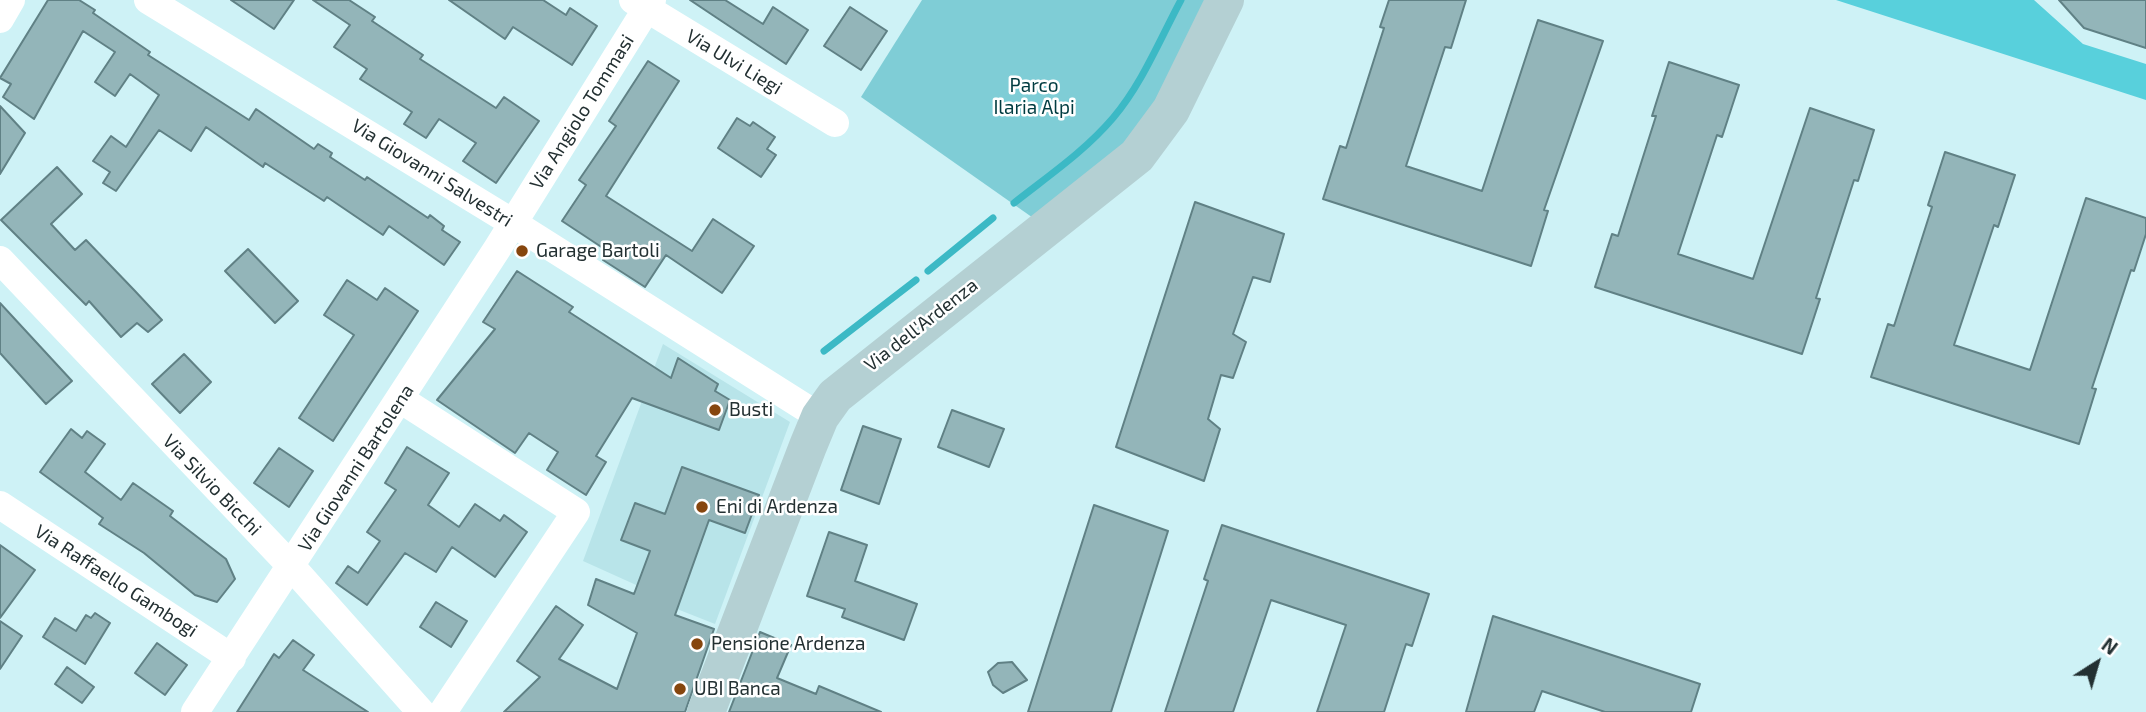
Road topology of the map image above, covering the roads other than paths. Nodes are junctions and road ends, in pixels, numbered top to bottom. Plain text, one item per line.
1 (11, 0) edge
2 (148, 0) edge
3 (1225, 0) edge
4 (644, 3) edge
5 (0, 19) edge
6 (835, 123) dead end
7 (513, 223) junction
8 (0, 260) edge
9 (400, 399) junction
10 (820, 417) junction
11 (0, 505) edge
12 (292, 567) junction
13 (232, 658) junction
14 (195, 712) edge
15 (421, 712) edge
16 (443, 712) edge
17 (706, 712) edge

1 - 5 street
2 - 7 street, Via Giovanni Salvestri
3 - 10 main road, Via dell'Ardenza
4 - 6 street, Via Ulvi Liegi
4 - 7 street, Via Angiolo Tommasi
7 - 9 street, Via Giovanni Bartolena
7 - 10 street, Via Giovanni Salvestri
8 - 12 street, Via Silvio Bicchi
9 - 12 street, Via Giovanni Bartolena
9 - 16 street
10 - 17 main road, Via dell'Ardenza
11 - 13 street, Via Raffaello Gambogi
12 - 13 street, Via Giovanni Bartolena
12 - 15 street, Via Silvio Bicchi
13 - 14 street, Via Giovanni Bartolena

